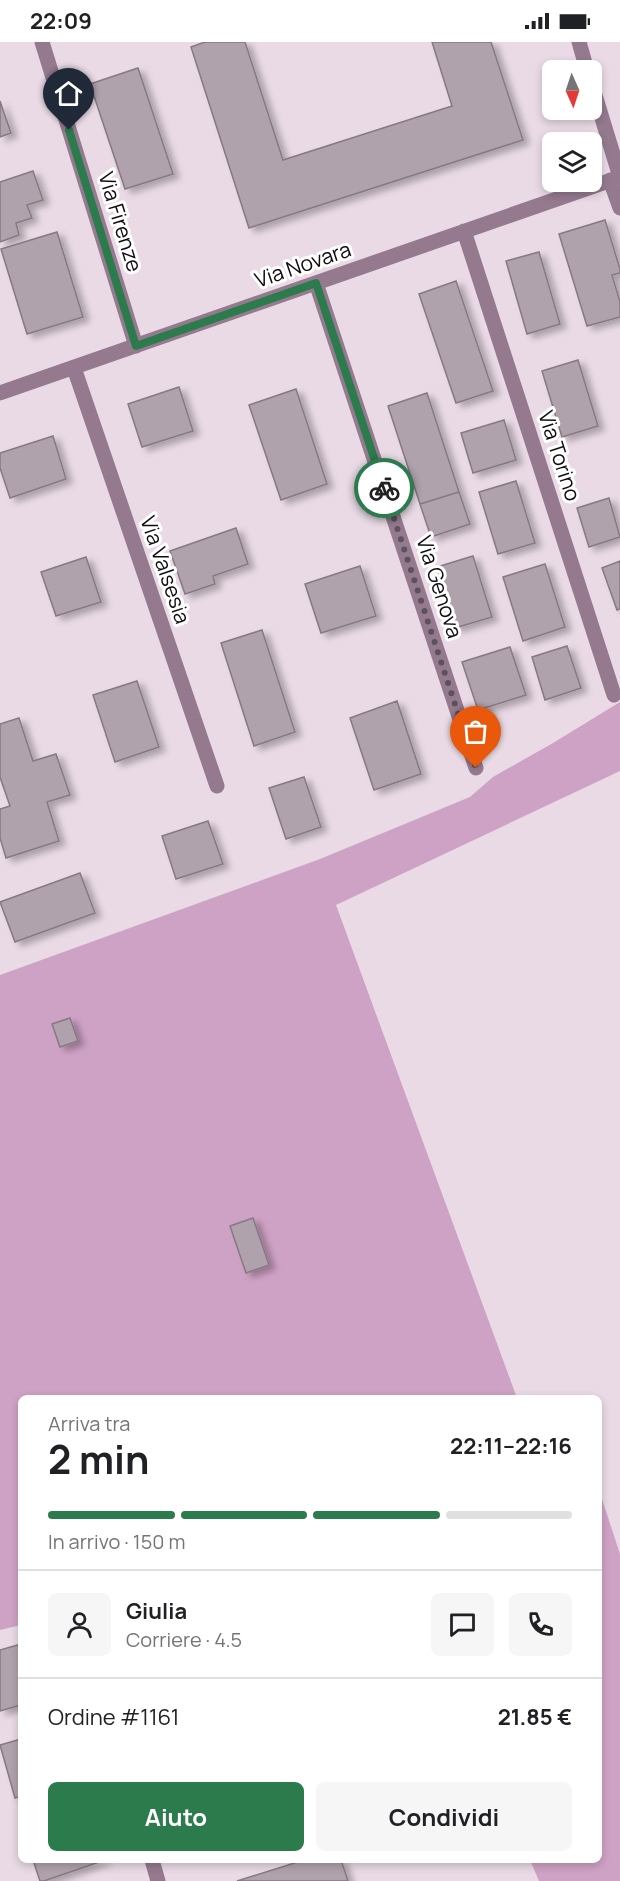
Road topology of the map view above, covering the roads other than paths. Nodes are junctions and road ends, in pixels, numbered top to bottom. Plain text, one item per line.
1 (42, 42) edge
2 (579, 42) edge
3 (584, 60) edge
4 (601, 120) edge
5 (617, 178) edge
6 (620, 208) edge
7 (464, 231) junction
8 (316, 283) junction
9 (136, 346) junction
10 (74, 368) junction
11 (0, 393) edge
12 (614, 694) dead end
13 (476, 768) dead end
14 (217, 786) dead end
15 (153, 1863) edge
16 (158, 1881) edge

1 - 9 street, Via Firenze
2 - 3 street
4 - 5 street
5 - 6 street
5 - 7 street, Via Novara
7 - 8 street, Via Novara
7 - 12 street, Via Torino
8 - 9 street, Via Novara
8 - 13 street, Via Genova
9 - 10 street, Via Novara
10 - 11 street, Via Novara
10 - 14 street, Via Valsesia
15 - 16 street

